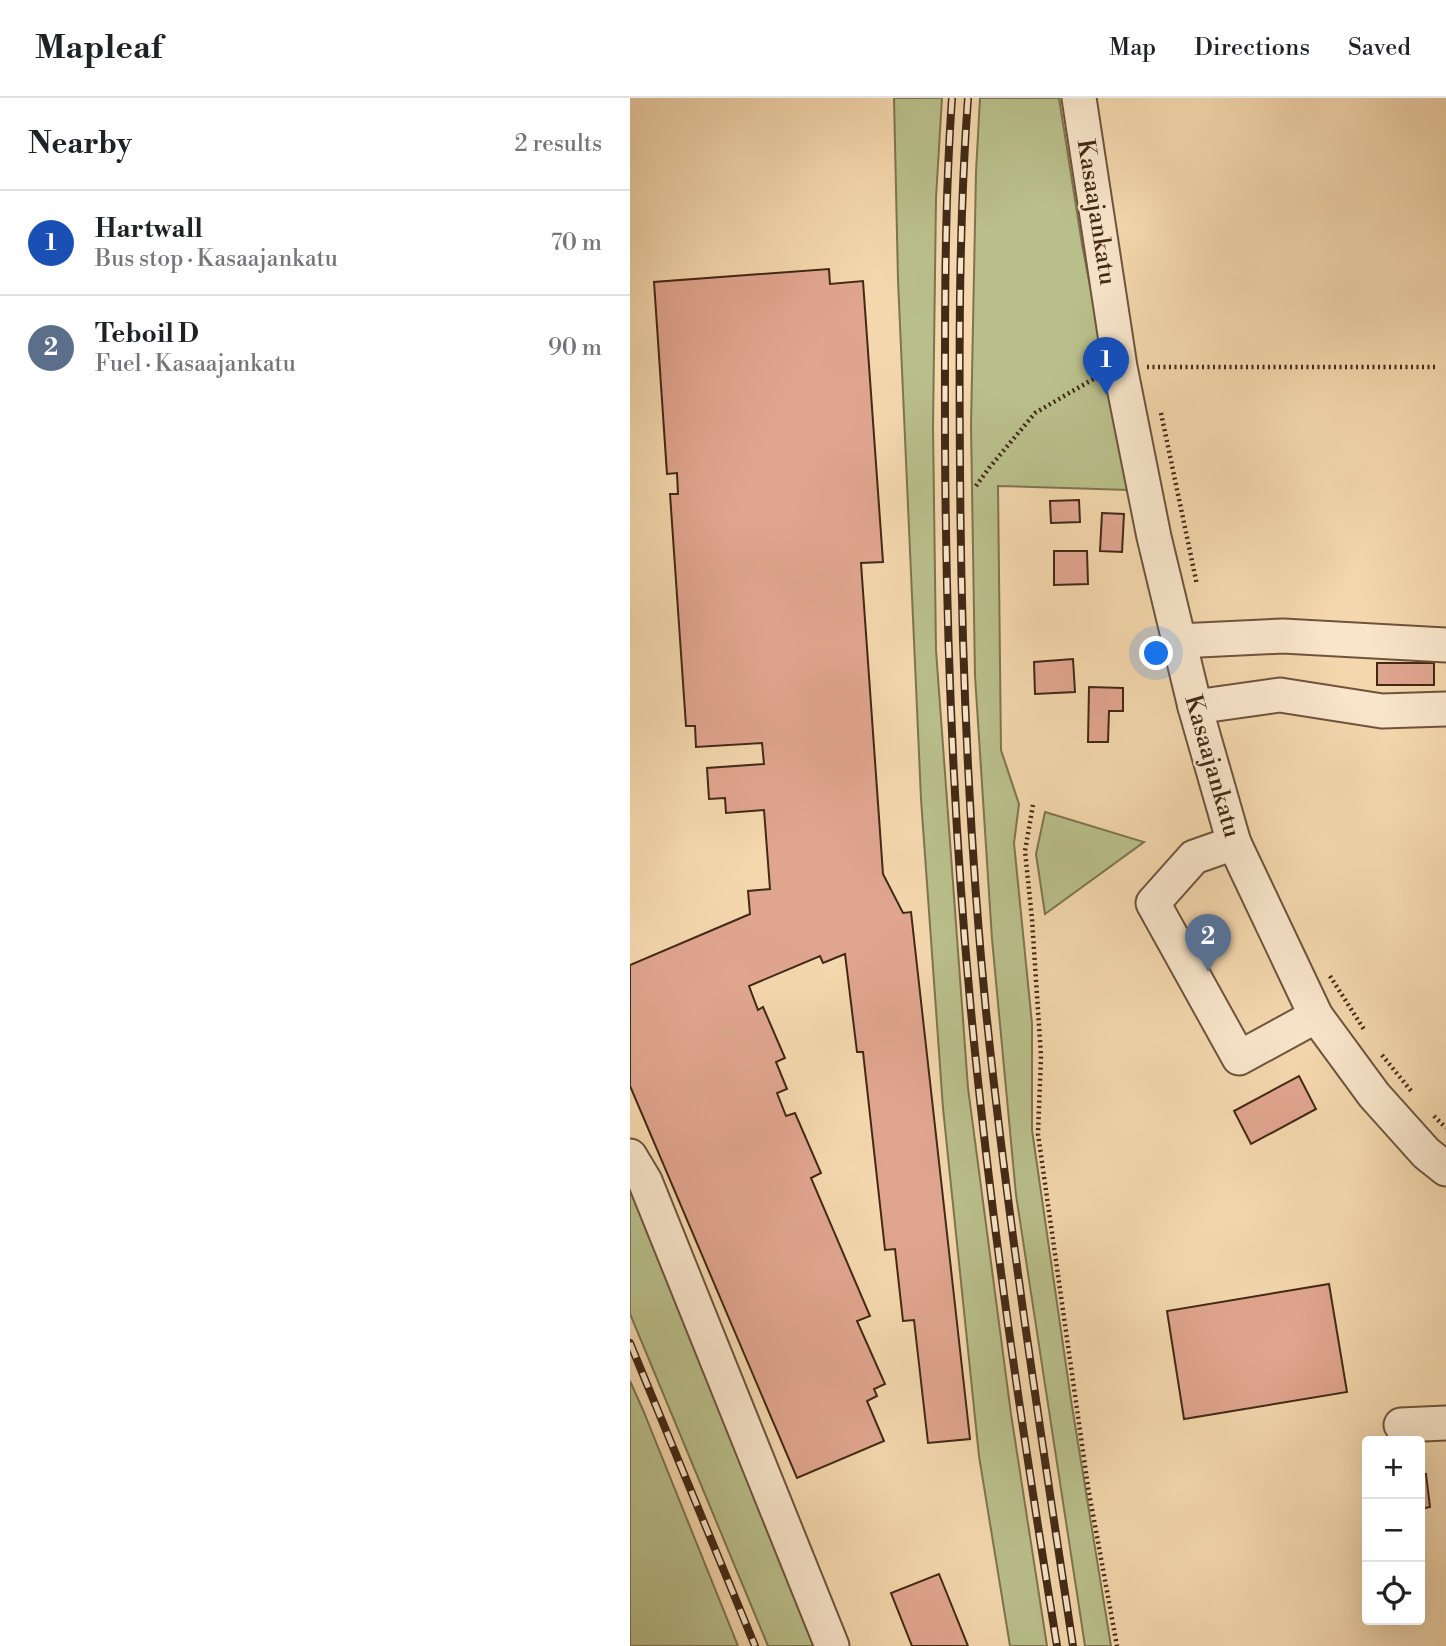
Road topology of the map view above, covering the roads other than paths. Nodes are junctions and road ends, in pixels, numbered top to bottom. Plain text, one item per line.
1 (1079, 98) edge
2 (1179, 641) junction
3 (1446, 645) edge
4 (1195, 707) junction
5 (1446, 709) edge
6 (1234, 843) junction
7 (1316, 1016) junction
8 (630, 1156) edge
9 (1446, 1169) edge
10 (1446, 1423) edge
11 (1401, 1425) dead end
12 (832, 1646) edge

1 - 2 street, Kasaajankatu
2 - 3 street
2 - 4 street, Kasaajankatu
4 - 5 street
4 - 6 street, Kasaajankatu
6 - 7 street, Kasaajankatu
6 - 7 street
7 - 9 street, Kasaajankatu
8 - 12 street
10 - 11 street

